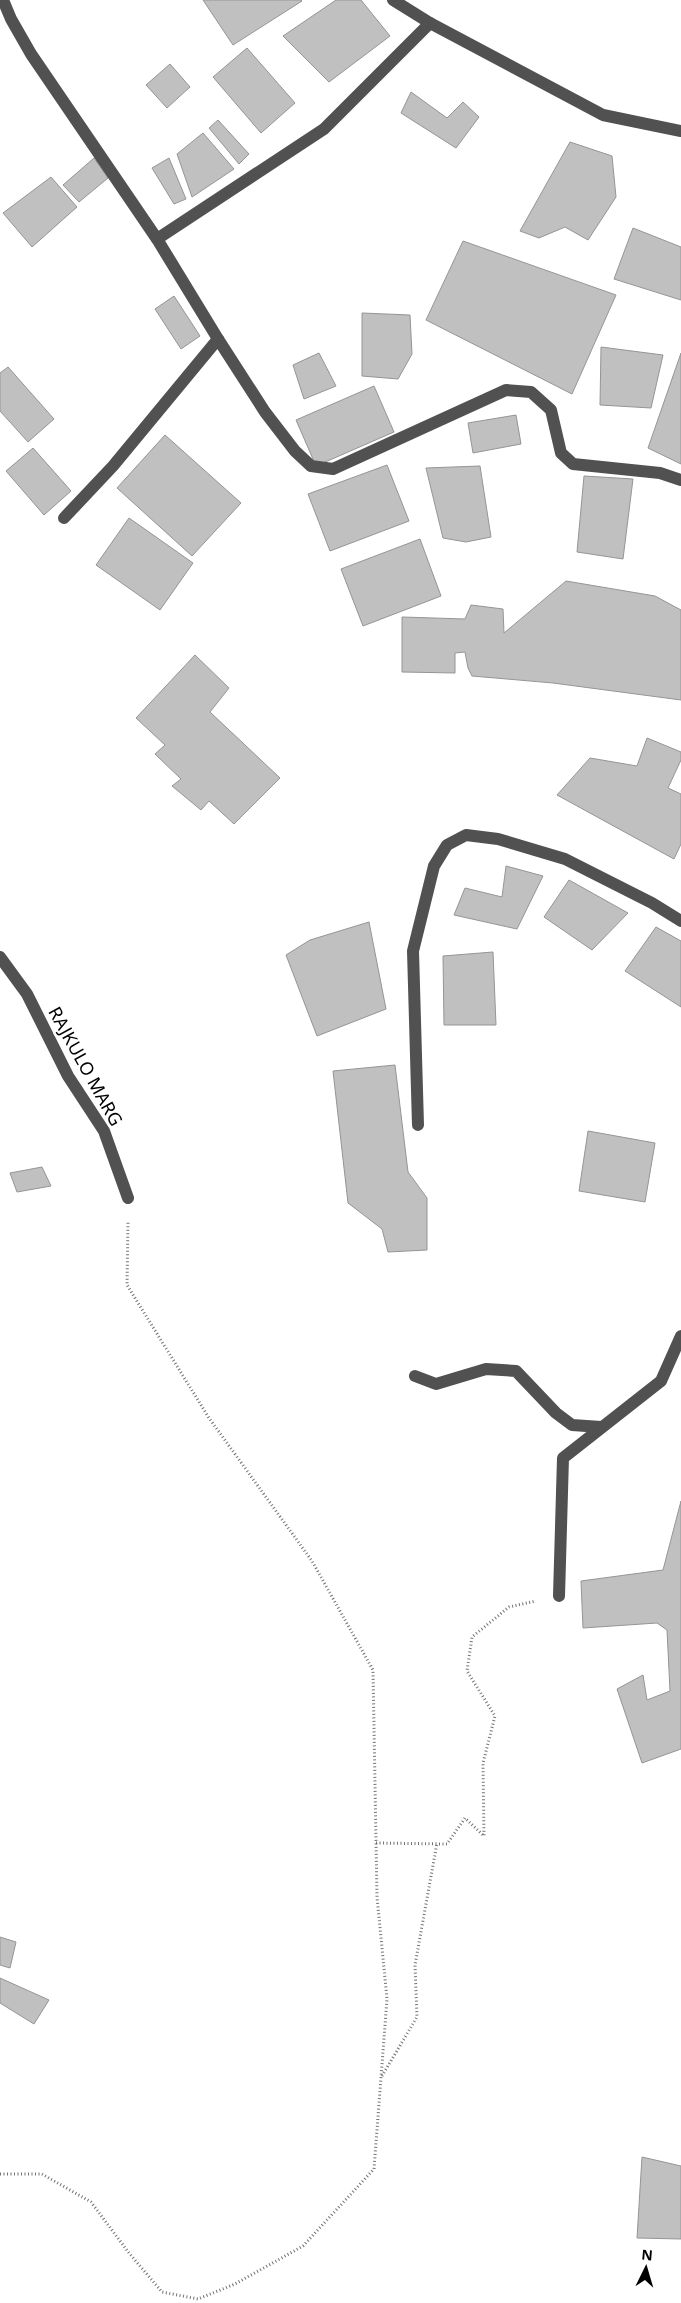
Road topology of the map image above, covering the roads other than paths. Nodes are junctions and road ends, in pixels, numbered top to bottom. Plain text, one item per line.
1 (3, 0) edge
2 (393, 0) edge
3 (430, 23) junction
4 (681, 132) edge
5 (157, 239) junction
6 (218, 339) junction
7 (681, 480) edge
8 (64, 518) dead end
9 (681, 921) edge
10 (0, 957) edge
11 (418, 1125) dead end
12 (128, 1198) road end
13 (681, 1336) edge
14 (416, 1376) dead end
15 (601, 1427) junction
16 (559, 1596) road end

1 - 5 street
2 - 3 street
3 - 4 street
3 - 5 street
5 - 6 street
6 - 7 street
6 - 8 street
9 - 11 street
10 - 12 street, RAJKULO MARG
13 - 15 street
14 - 15 street
15 - 16 street

